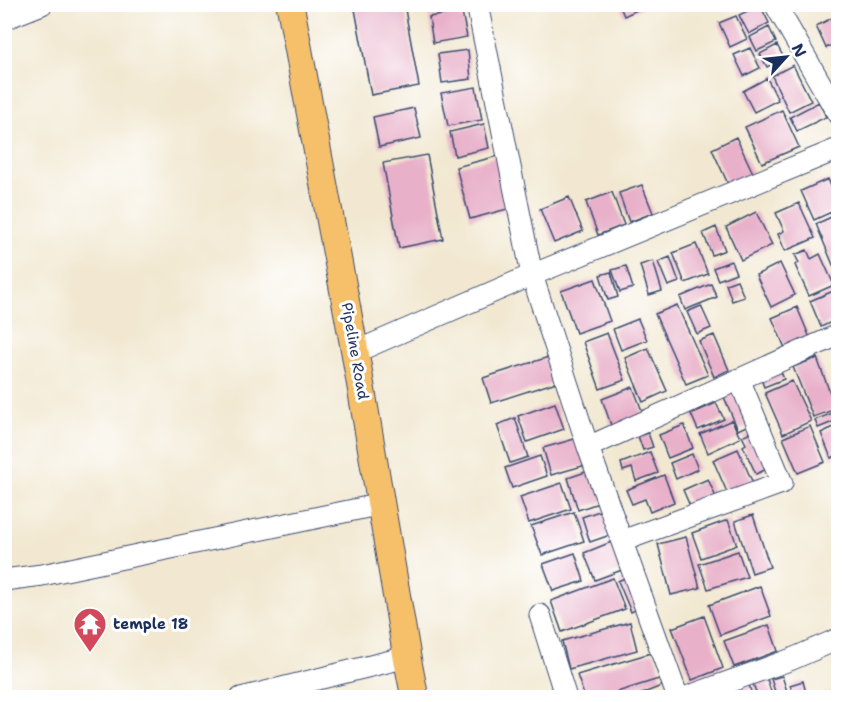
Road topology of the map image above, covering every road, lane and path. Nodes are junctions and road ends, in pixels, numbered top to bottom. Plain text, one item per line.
1 (42, 4) edge
2 (290, 4) edge
3 (775, 4) edge
4 (478, 5) edge
5 (4, 19) edge
6 (838, 114) edge
7 (837, 152) edge
8 (532, 275) junction
9 (838, 335) edge
10 (355, 352) junction
11 (739, 379) junction
12 (588, 447) junction
13 (382, 504) junction
14 (622, 541) junction
15 (4, 580) edge
16 (540, 615) dead end
17 (838, 639) edge
18 (407, 657) junction
19 (241, 698) edge
20 (415, 698) edge
21 (566, 698) edge
22 (678, 698) edge
23 (684, 698) edge

1 - 5 street
2 - 10 main road, Pipeline Road
3 - 6 street
4 - 8 street
7 - 8 street
8 - 10 street
8 - 12 street
9 - 11 street
10 - 13 main road, Pipeline Road
11 - 12 street
11 - 14 street
12 - 14 street
13 - 15 street
13 - 18 main road, Pipeline Road
14 - 22 street
16 - 21 street
17 - 23 street
18 - 19 street
18 - 20 main road, Pipeline Road

